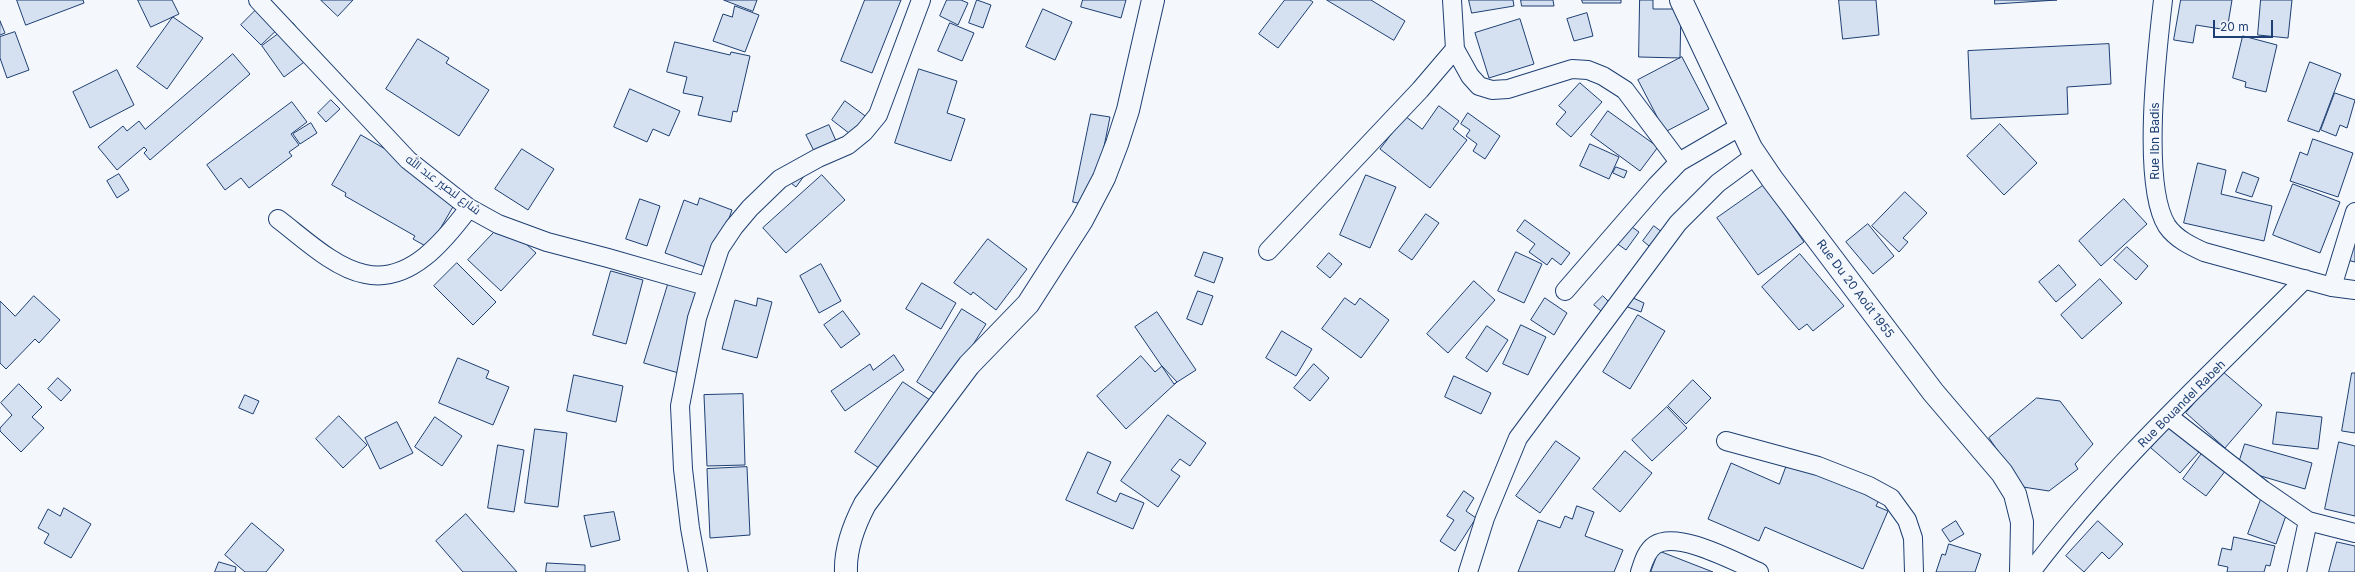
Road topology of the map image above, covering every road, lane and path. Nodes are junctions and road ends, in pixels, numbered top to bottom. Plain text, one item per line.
1 (258, 0) edge
2 (921, 0) edge
3 (1152, 0) edge
4 (1452, 0) edge
5 (1681, 0) edge
6 (2162, 0) edge
7 (1455, 49) junction
8 (1741, 126) junction
9 (1756, 155) junction
10 (1679, 162) junction
11 (469, 208) junction
12 (2355, 212) edge
13 (278, 218) dead end
14 (1268, 251) dead end
15 (2305, 279) junction
16 (706, 286) junction
17 (2332, 286) junction
18 (2355, 290) edge
19 (1565, 291) dead end
20 (2168, 416) junction
21 (1726, 441) dead end
22 (2308, 520) junction
23 (2355, 533) edge
24 (698, 572) edge
25 (846, 572) edge
26 (1468, 572) edge
27 (1640, 572) edge
28 (1759, 572) edge
29 (1914, 572) edge
30 (2021, 572) edge
31 (2031, 572) edge
32 (2297, 572) edge

1 - 11 street, شارع لبصير عبد الله
2 - 16 street
3 - 25 main road
4 - 7 street
5 - 8 main road, Rue Du 20 Août 1955
6 - 15 street, Rue Ibn Badis
7 - 10 street
7 - 14 street
8 - 9 main road, Rue Du 20 Août 1955
8 - 10 street
9 - 26 street
9 - 30 main road, Rue Du 20 Août 1955
10 - 19 street
11 - 13 street
11 - 16 street, شارع لبصير عبد الله
12 - 17 street
15 - 17 street
15 - 20 street, Rue Bouandel Rabeh
16 - 24 street
17 - 18 street
20 - 22 street
20 - 31 street, Rue Bouandel Rabeh
21 - 29 street
22 - 23 street
22 - 32 street
27 - 28 street

